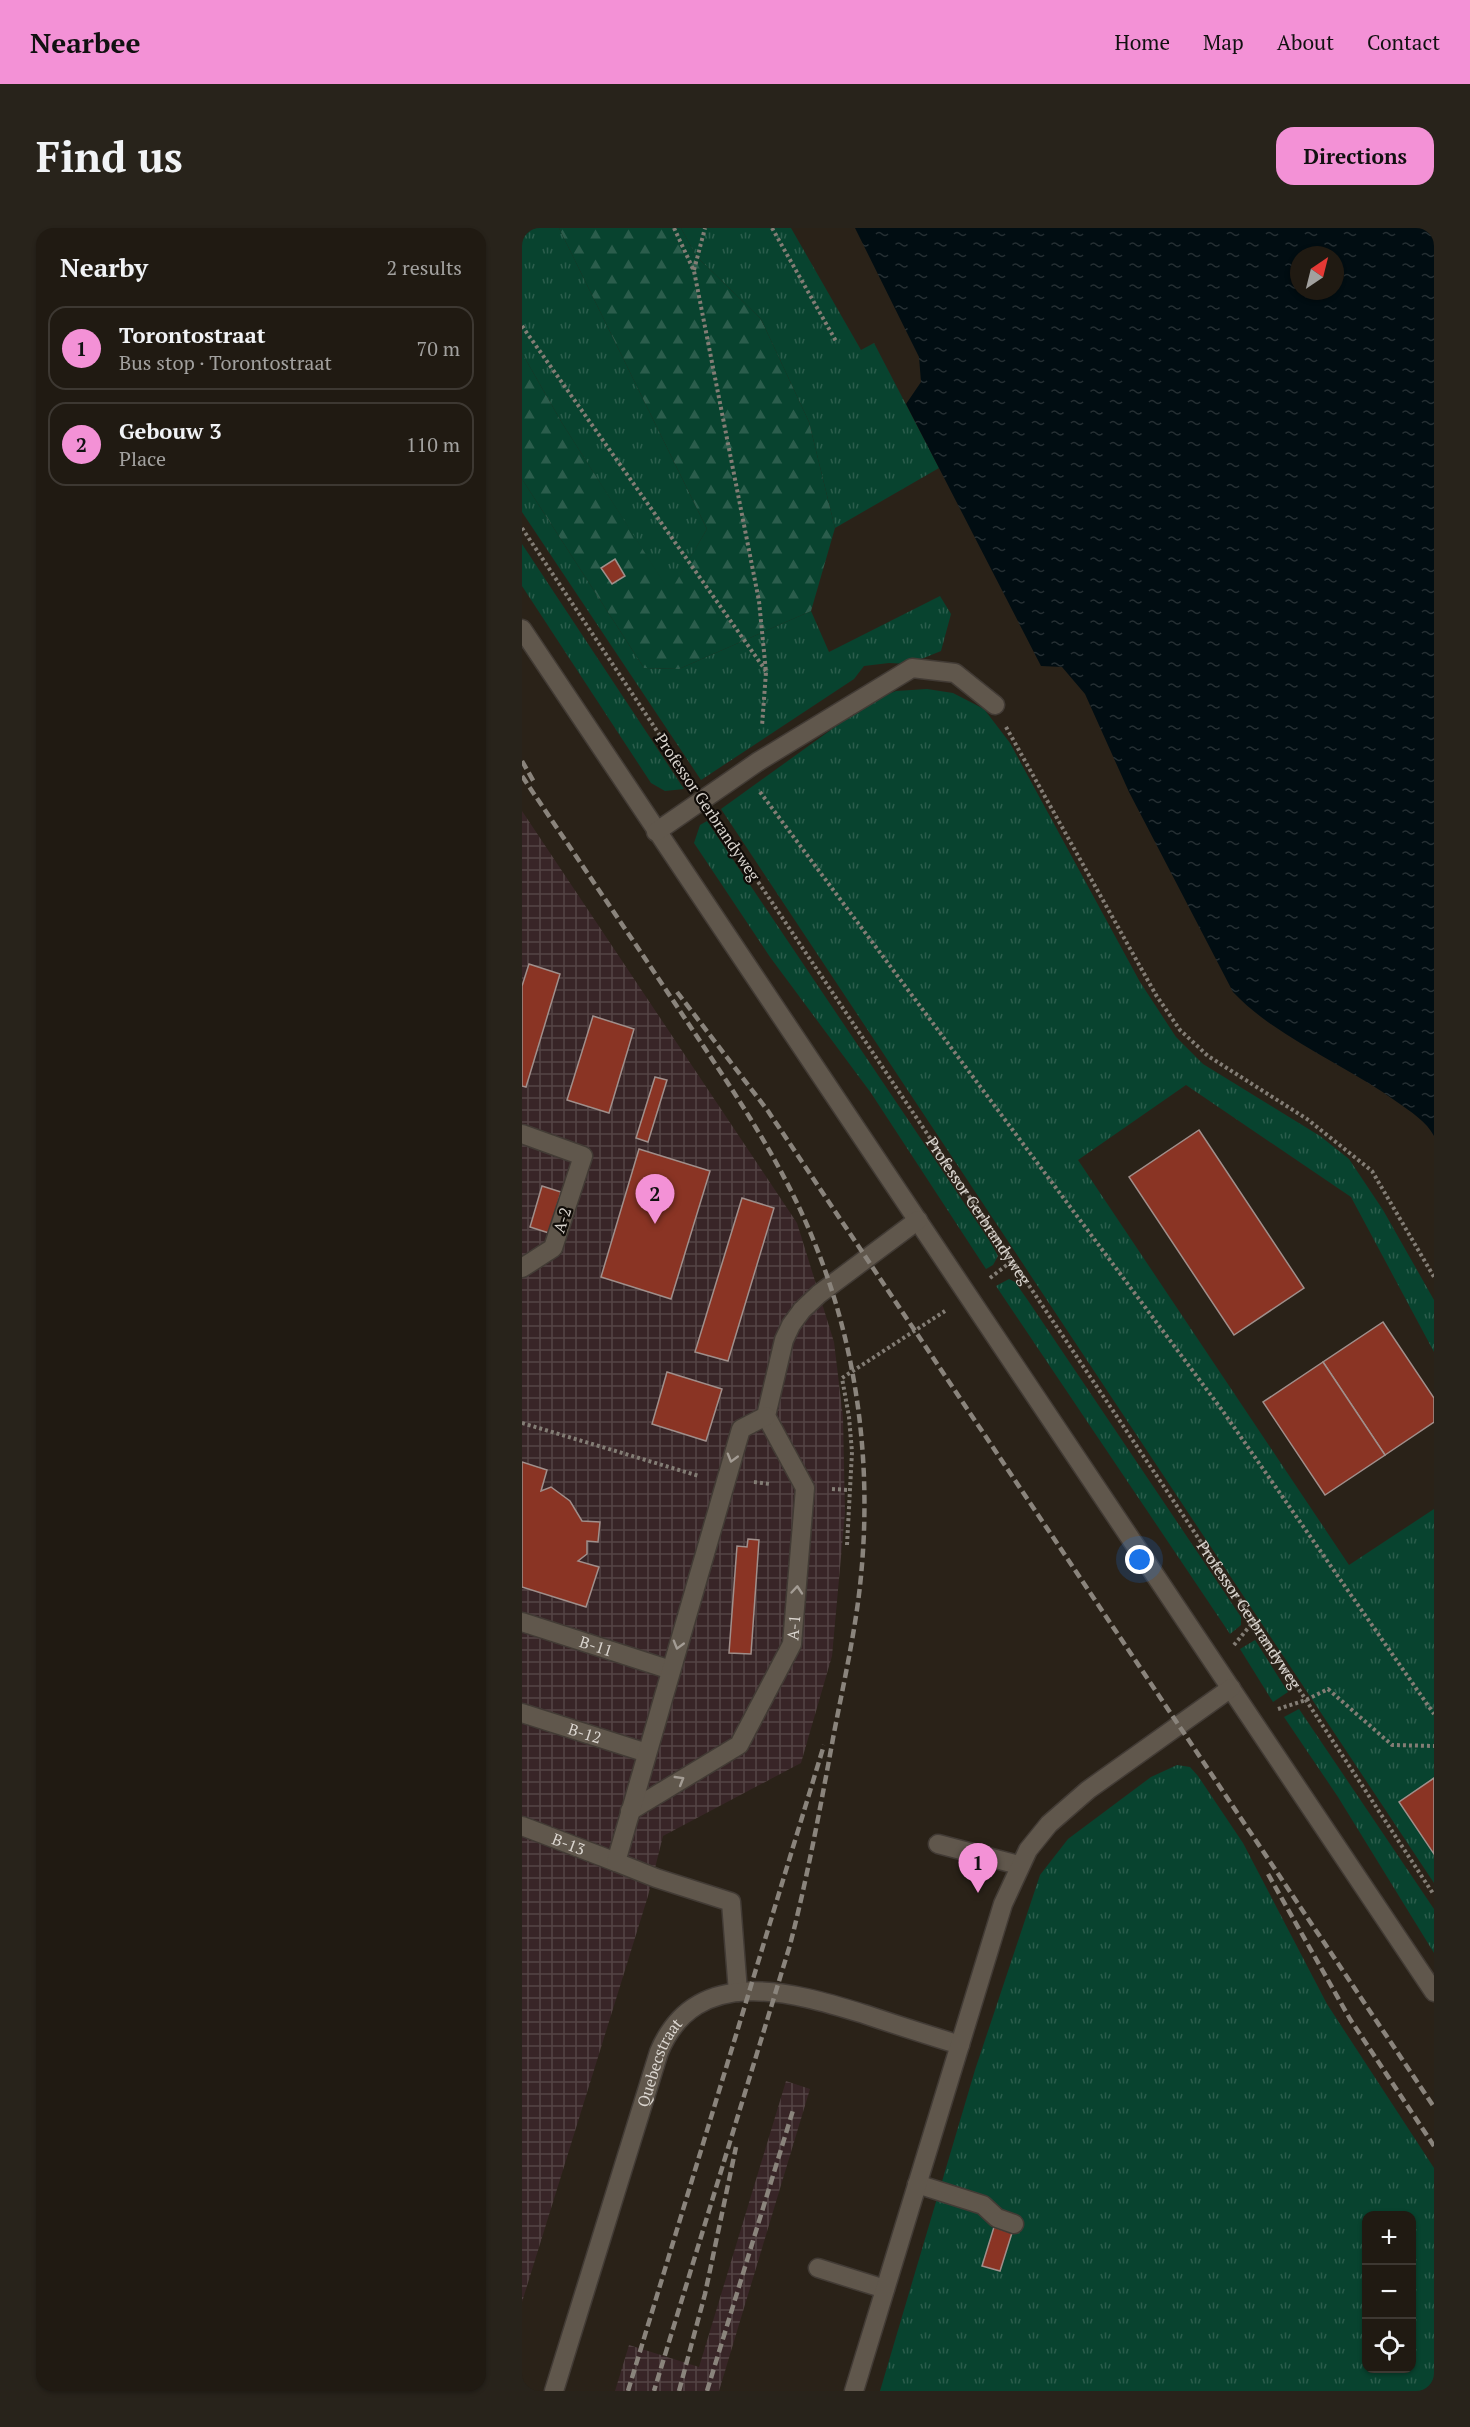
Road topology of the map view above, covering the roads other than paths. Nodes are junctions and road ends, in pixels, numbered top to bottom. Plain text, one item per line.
1 (522, 629) edge
2 (995, 705) road end
3 (656, 832) junction
4 (522, 1134) edge
5 (918, 1220) junction
6 (522, 1268) edge
7 (766, 1416) junction
8 (522, 1622) edge
9 (671, 1670) junction
10 (1231, 1688) junction
11 (522, 1713) edge
12 (647, 1753) junction
13 (630, 1811) junction
14 (522, 1826) edge
15 (938, 1844) dead end
16 (616, 1862) junction
17 (1019, 1865) junction
18 (738, 1992) junction
19 (1434, 1992) edge
20 (960, 2045) junction
21 (917, 2184) junction
22 (1014, 2224) dead end
23 (818, 2268) dead end
24 (885, 2289) junction
25 (554, 2391) edge
26 (854, 2391) edge

1 - 3 street
2 - 3 street
3 - 5 street
4 - 6 street, A-2
5 - 7 street
5 - 10 street
7 -> 9 street
13 -> 7 street, A-1
8 - 9 street, B-11
9 - 12 street
10 - 17 street
10 - 19 street
11 - 12 street, B-12
12 - 13 street
13 - 16 street
14 - 16 street, B-13
15 - 17 street
16 - 18 street
17 - 20 street
18 - 20 street, Quebecstraat
18 - 25 street, Quebecstraat
20 - 21 street
21 - 22 street
21 - 24 street
23 - 24 street
24 - 26 street

